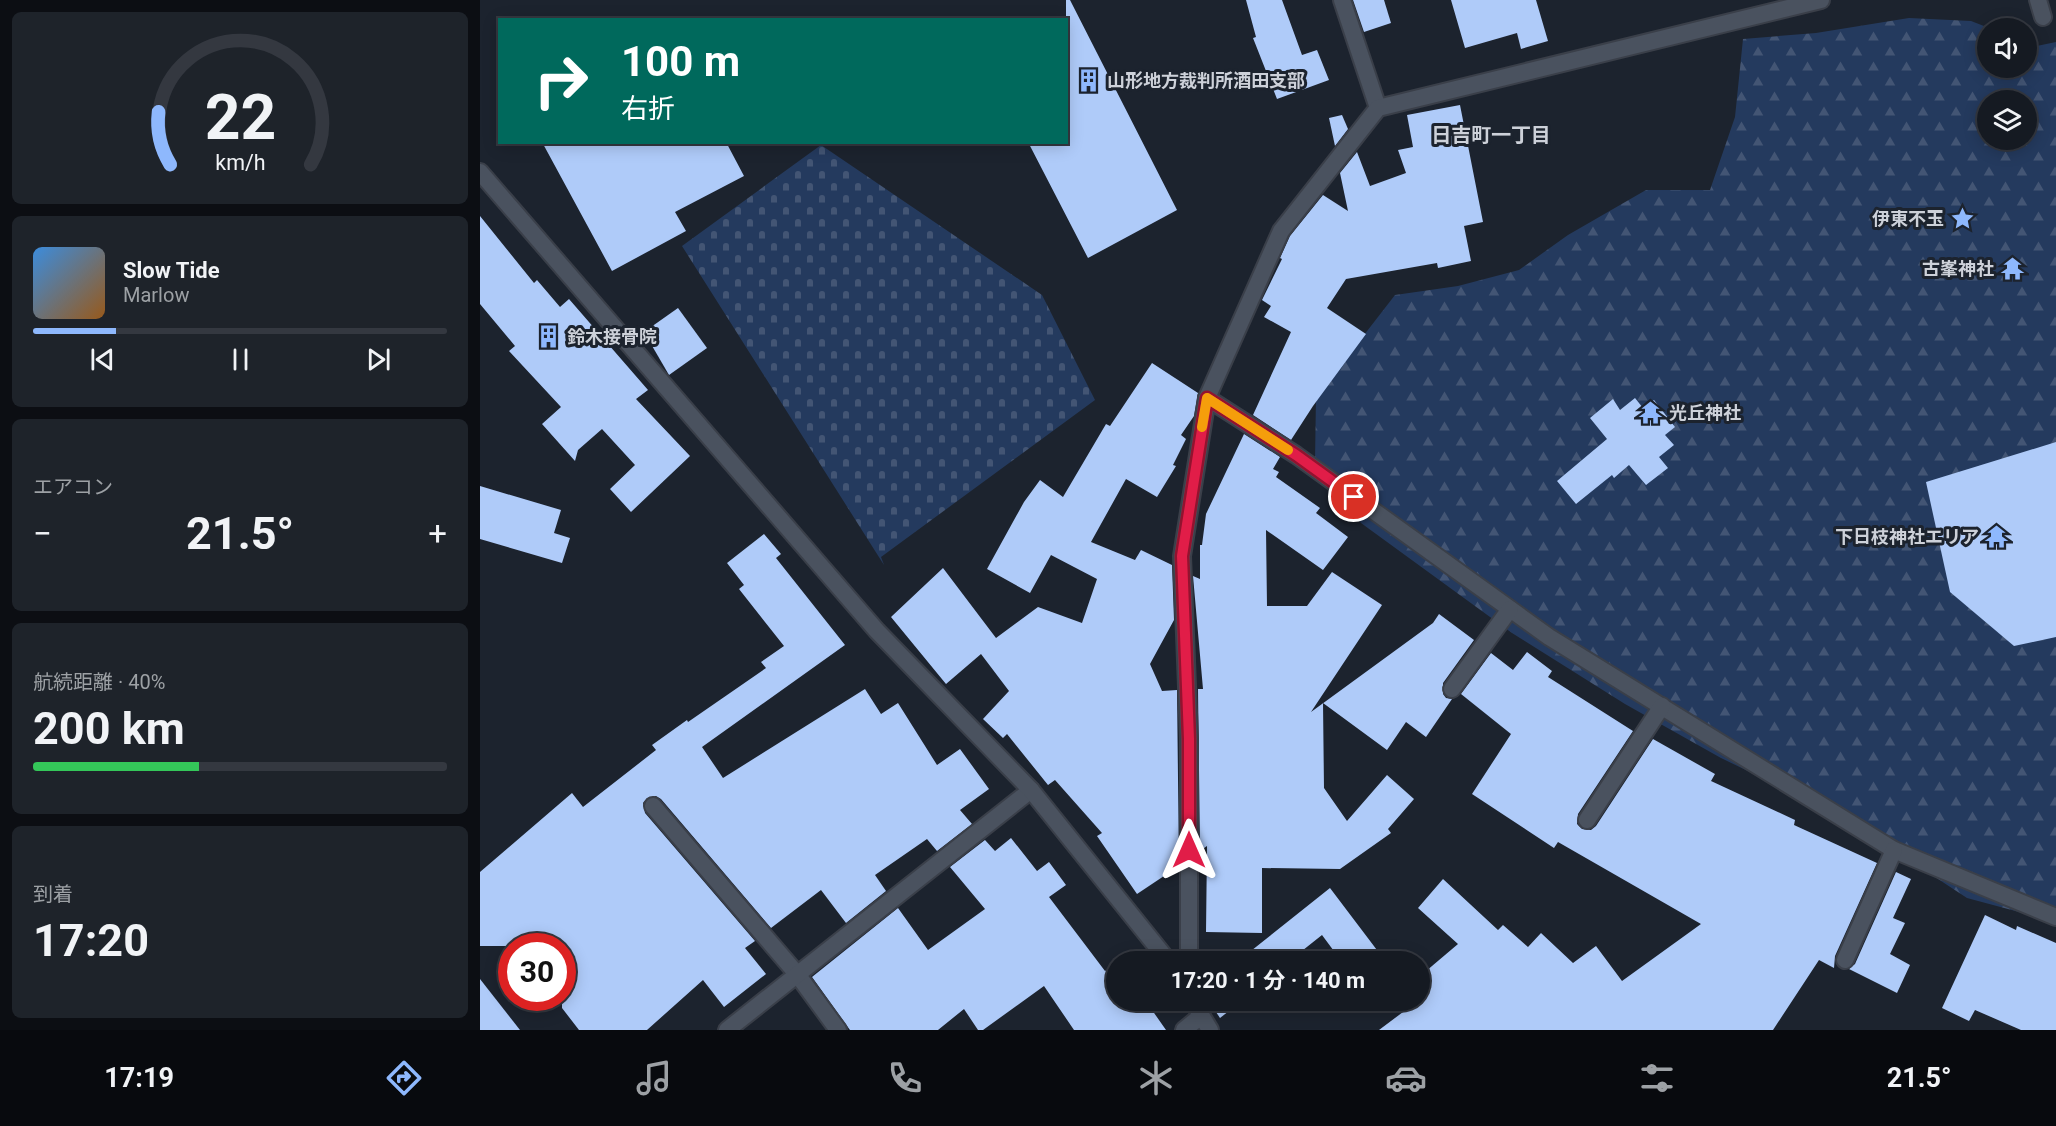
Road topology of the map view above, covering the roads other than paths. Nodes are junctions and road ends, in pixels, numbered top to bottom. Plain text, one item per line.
1 (1342, 0) edge
2 (1821, 0) edge
3 (2038, 0) edge
4 (2043, 17) dead end
5 (1378, 108) junction
6 (480, 172) edge
7 (1207, 398) junction
8 (1510, 609) junction
9 (1452, 690) dead end
10 (1662, 706) junction
11 (1031, 790) junction
12 (653, 806) dead end
13 (1587, 820) dead end
14 (1894, 850) junction
15 (2056, 917) edge
16 (1160, 951) edge
17 (1189, 951) edge
18 (1845, 960) dead end
19 (797, 975) junction
20 (1203, 1016) edge
21 (727, 1030) edge
22 (838, 1030) edge
23 (1184, 1030) edge

1 - 5 street
2 - 5 street
3 - 4 street
5 - 7 street
6 - 11 street
7 - 8 street
7 - 17 street
8 - 9 street
8 - 10 street
10 - 13 street
10 - 14 street
11 - 16 street
11 - 19 street
12 - 19 street
14 - 15 street
14 - 18 street
19 - 21 street
19 - 22 street
20 - 23 street

